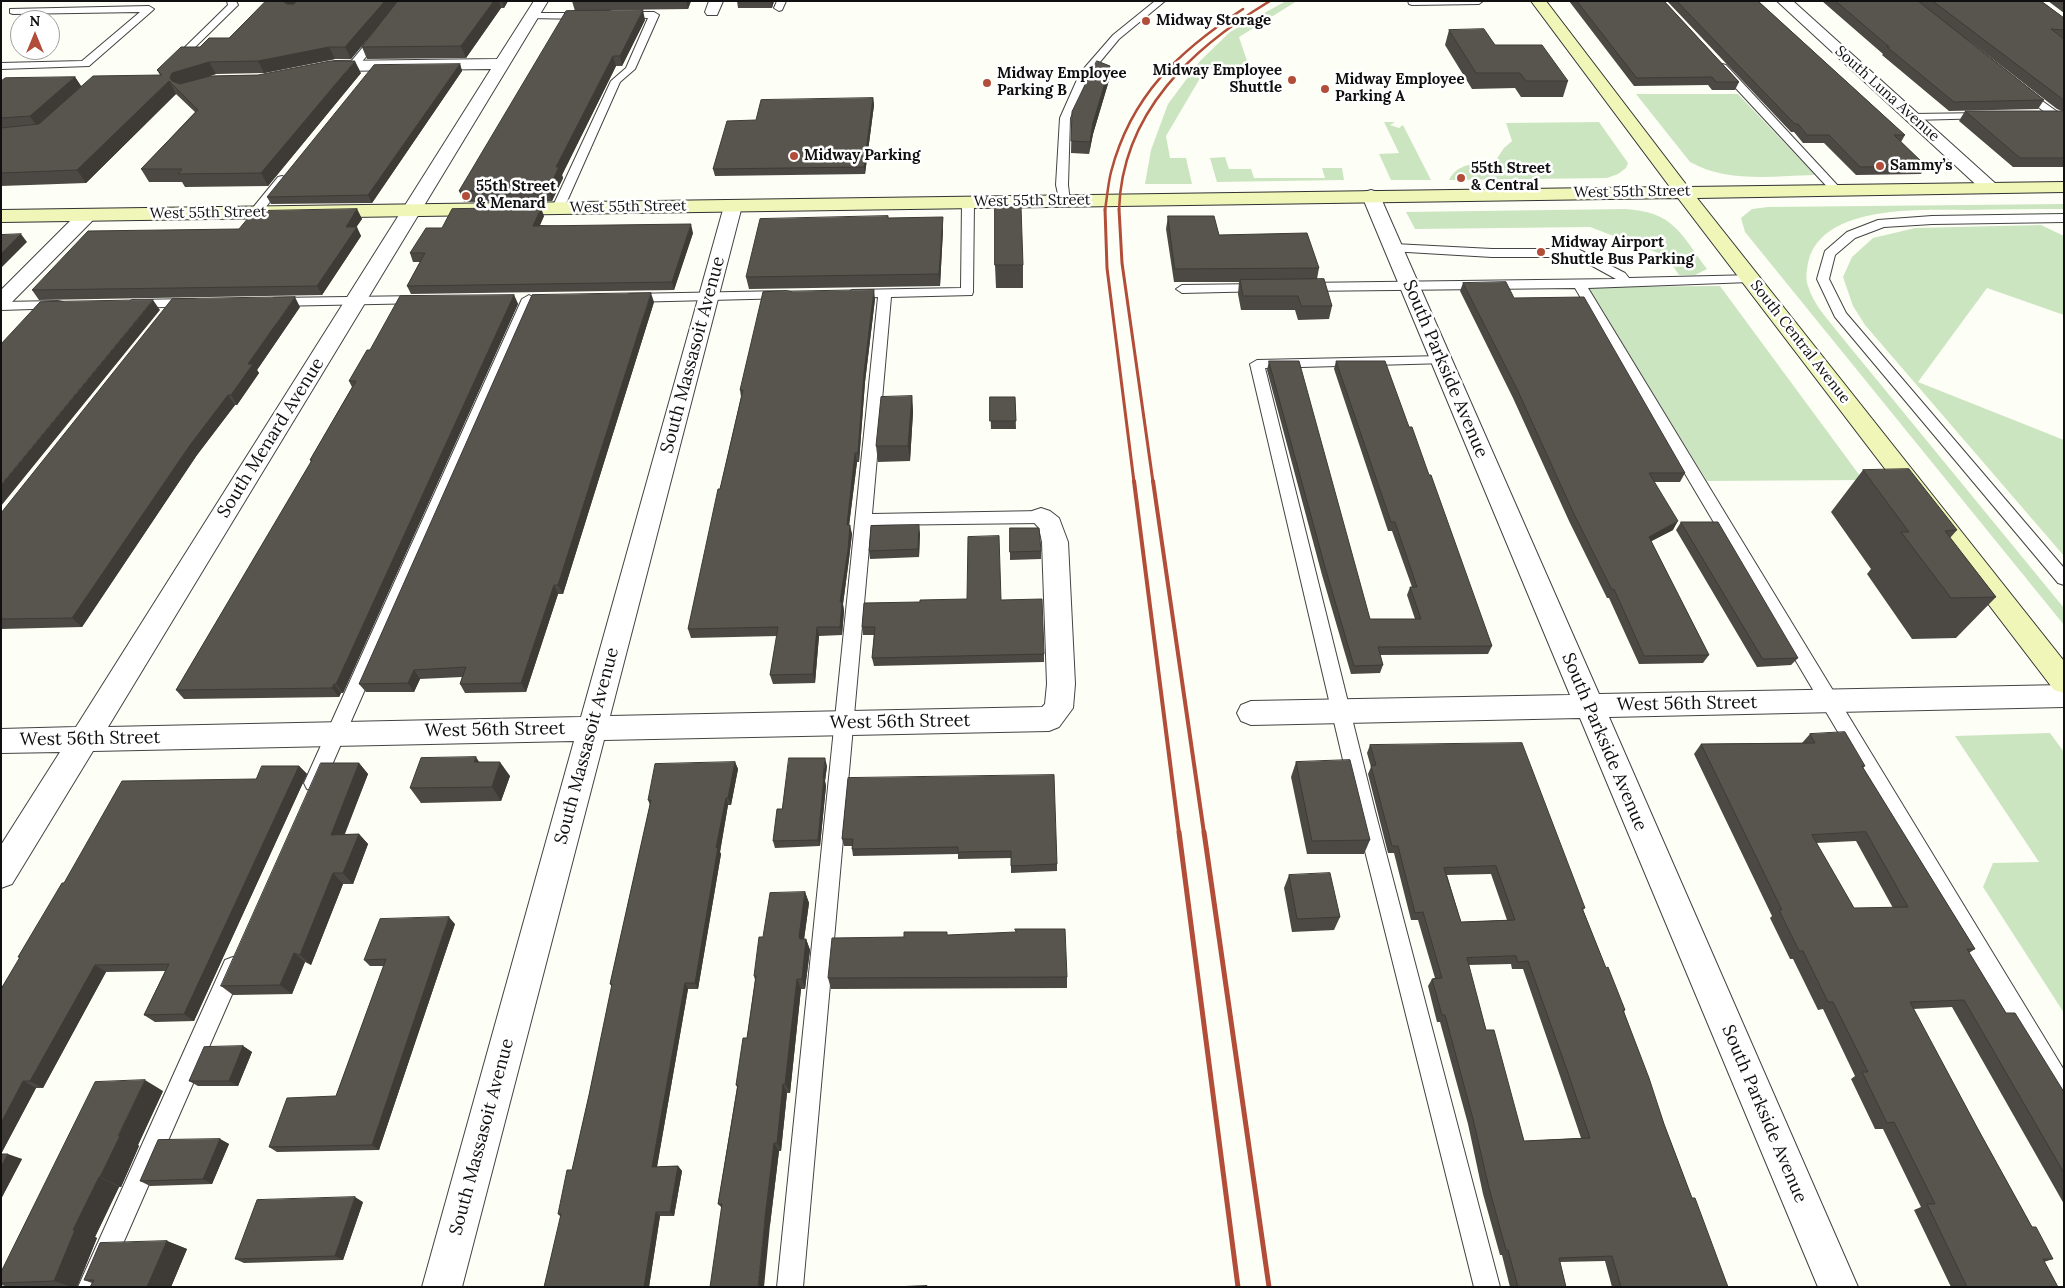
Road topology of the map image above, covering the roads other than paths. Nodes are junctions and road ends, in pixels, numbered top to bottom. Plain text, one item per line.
1 (39, 1) edge
2 (231, 1) edge
3 (406, 1) edge
4 (541, 1) edge
5 (1161, 1) edge
6 (1479, 1) edge
7 (1538, 1) edge
8 (1784, 1) edge
9 (1412, 2) edge
10 (16, 10) edge
11 (60, 10) edge
12 (531, 16) junction
13 (595, 16) edge
14 (615, 16) edge
15 (183, 54) edge
16 (1713, 58) edge
17 (502, 64) junction
18 (1, 66) edge
19 (353, 66) junction
20 (309, 71) edge
21 (2016, 85) edge
22 (2059, 113) edge
23 (2035, 115) edge
24 (1996, 116) edge
25 (1912, 117) junction
26 (287, 174) edge
27 (2064, 187) edge
28 (1990, 188) junction
29 (1836, 190) junction
30 (1682, 192) junction
31 (1372, 196) junction
32 (1064, 201) junction
33 (968, 202) junction
34 (733, 206) junction
35 (558, 208) junction
36 (412, 210) junction
37 (256, 212) junction
38 (87, 215) junction
39 (1, 216) edge
40 (2062, 224) edge
41 (1394, 248) junction
42 (1750, 278) junction
43 (1626, 283) junction
44 (1579, 284) junction
45 (1410, 286) junction
46 (1182, 289) dead end
47 (836, 294) edge
48 (885, 294) junction
49 (797, 295) edge
50 (708, 297) junction
51 (618, 298) edge
52 (529, 299) edge
53 (432, 300) edge
54 (355, 301) junction
55 (1, 302) edge
56 (262, 302) edge
57 (204, 303) edge
58 (116, 304) edge
59 (174, 304) junction
60 (66, 305) edge
61 (1, 306) edge
62 (162, 319) edge
63 (1442, 360) junction
64 (1041, 517) joint
65 (863, 520) junction
66 (2064, 579) edge
67 (2064, 682) edge
68 (2064, 696) edge
69 (1828, 701) junction
70 (1590, 707) junction
71 (1340, 711) junction
72 (1251, 713) dead end
73 (844, 723) junction
74 (592, 728) junction
75 (336, 734) junction
76 (85, 739) junction
77 (1, 741) edge
78 (308, 797) edge
79 (1, 874) edge
80 (240, 951) edge
81 (2064, 1092) edge
82 (91, 1287) edge
83 (442, 1287) edge
84 (790, 1287) edge
85 (1487, 1287) edge
86 (1838, 1287) edge

1 - 10 lane
2 - 15 lane
3 - 19 lane
4 - 12 street, South Menard Avenue
5 - 32 lane
6 - 9 lane
7 - 30 main road, South Central Avenue
8 - 25 street, South Luna Avenue
11 - 18 lane
12 - 13 lane
12 - 17 street, South Menard Avenue
14 - 35 lane
16 - 29 lane
17 - 19 street
17 - 36 street, South Menard Avenue
19 - 20 street
21 - 22 lane
22 - 23 lane
24 - 25 lane
25 - 28 street, South Luna Avenue
26 - 37 lane
27 - 28 main road, West 55th Street
28 - 29 main road, West 55th Street
29 - 30 main road, West 55th Street
30 - 31 main road, West 55th Street
30 - 42 main road, South Central Avenue
31 - 32 main road, West 55th Street
31 - 41 street, South Parkside Avenue
32 - 33 main road, West 55th Street
33 - 34 main road, West 55th Street
33 - 48 lane
34 - 35 main road, West 55th Street
34 - 50 street, South Massasoit Avenue
35 - 36 main road, West 55th Street
36 - 37 main road, West 55th Street
36 - 54 street, South Menard Avenue
37 - 38 main road, West 55th Street
38 - 39 main road, West 55th Street
38 - 55 street
40 - 66 lane
41 - 43 lane
41 - 45 street, South Parkside Avenue
42 - 43 lane
42 - 67 main road, South Central Avenue
43 - 44 lane
44 - 45 lane
44 - 69 lane
45 - 46 lane
45 - 63 street, South Parkside Avenue
47 - 48 lane
48 - 65 lane
49 - 50 lane
50 - 51 lane
50 - 74 street, South Massasoit Avenue
52 - 75 lane
53 - 54 lane
54 - 56 lane
54 - 76 street, South Menard Avenue
57 - 59 lane
58 - 59 lane
59 - 62 lane
60 - 61 lane
63 - 70 street, South Parkside Avenue
63 - 71 lane
64 - 65 lane
64 - 73 street, West 56th Street
65 - 73 lane
68 - 69 street, West 56th Street
69 - 70 street, West 56th Street
69 - 81 lane
70 - 71 street, West 56th Street
70 - 86 street, South Parkside Avenue
71 - 72 street, West 56th Street
71 - 85 lane
73 - 74 street, West 56th Street
73 - 84 lane
74 - 75 street, West 56th Street
74 - 83 street, South Massasoit Avenue
75 - 76 street, West 56th Street
75 - 78 lane
76 - 77 street, West 56th Street
76 - 79 street, South Menard Avenue
80 - 82 lane

